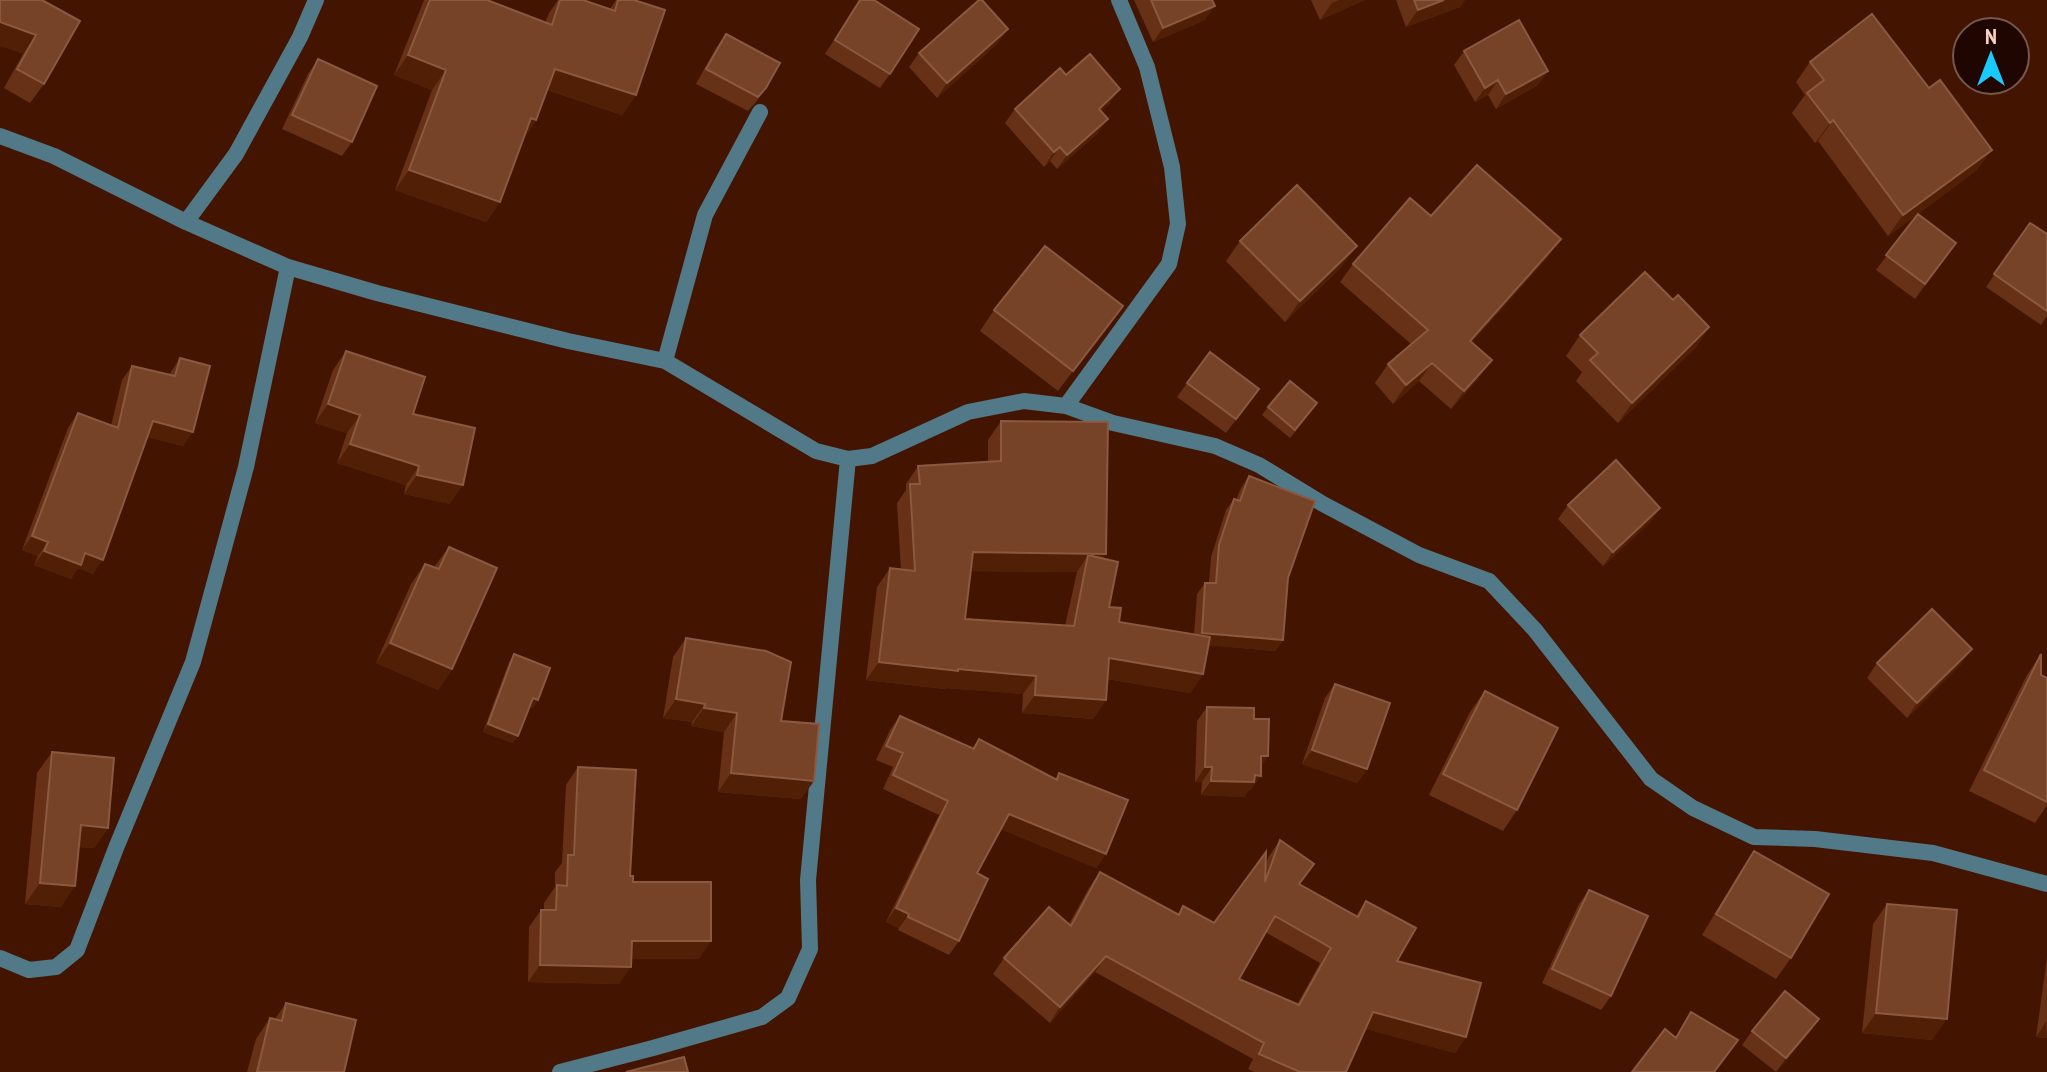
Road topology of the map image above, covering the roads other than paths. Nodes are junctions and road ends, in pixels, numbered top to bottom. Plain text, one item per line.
1 (316, 0) edge
2 (1119, 0) edge
3 (760, 112) edge
4 (0, 136) edge
5 (186, 222) junction
6 (288, 267) junction
7 (665, 361) junction
8 (1066, 406) junction
9 (848, 459) junction
10 (2047, 884) edge
11 (0, 958) edge
12 (560, 1072) edge

1 - 5 street
2 - 8 street
3 - 7 street
4 - 5 street
5 - 6 street
6 - 7 street
6 - 11 street
7 - 9 street
8 - 9 street
8 - 10 street
9 - 12 street

